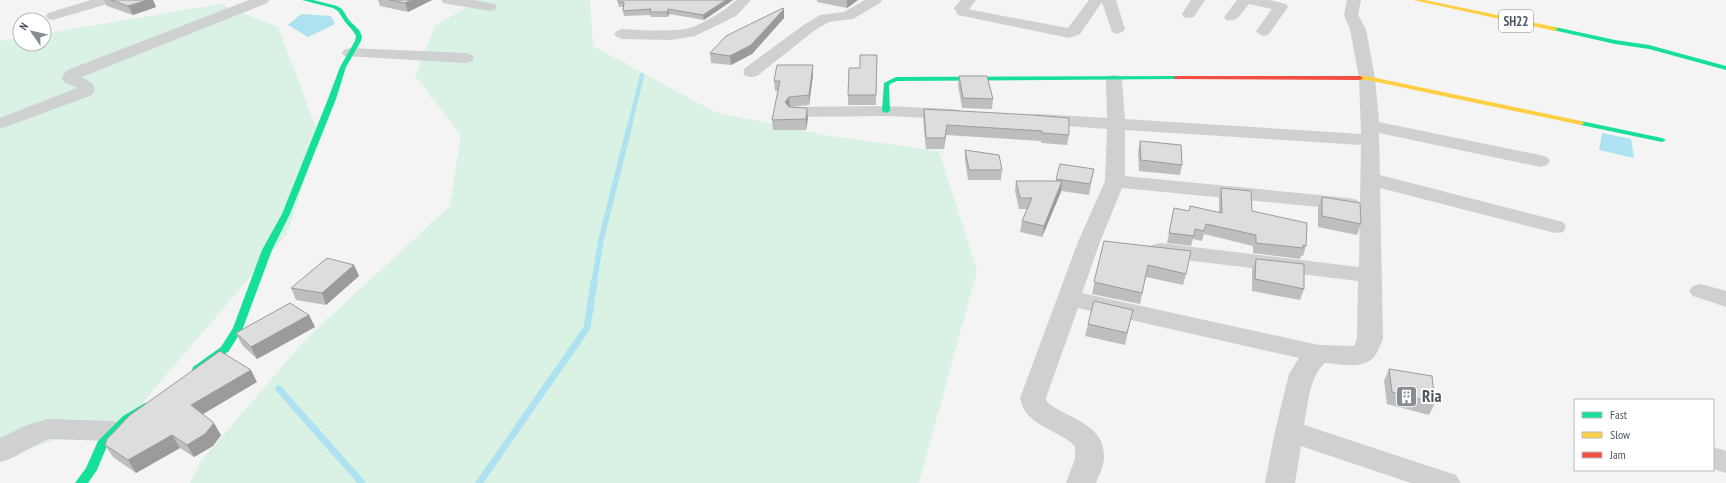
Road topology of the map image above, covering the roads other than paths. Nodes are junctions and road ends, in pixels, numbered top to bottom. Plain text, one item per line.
1 (106, 0) edge
2 (262, 0) edge
3 (305, 0) edge
4 (448, 0) edge
5 (744, 0) edge
6 (874, 0) edge
7 (969, 0) edge
8 (1096, 0) edge
9 (1109, 0) edge
10 (1198, 0) edge
11 (1244, 0) edge
12 (1251, 0) edge
13 (1354, 0) edge
14 (1416, 0) edge
15 (490, 7) dead end
16 (1189, 14) dead end
17 (53, 16) dead end
18 (1231, 17) dead end
19 (1117, 29) dead end
20 (1264, 31) dead end
21 (622, 34) dead end
22 (1615, 42) junction
23 (350, 53) junction
24 (466, 58) dead end
25 (1726, 68) edge
26 (751, 72) dead end
27 (1726, 74) edge
28 (1367, 78) junction
29 (1114, 80) junction
30 (886, 111) junction
31 (796, 112) edge
32 (973, 115) edge
33 (1021, 118) edge
34 (1116, 122) junction
35 (0, 124) edge
36 (1370, 133) junction
37 (1662, 140) dead end
38 (1540, 161) dead end
39 (1370, 179) junction
40 (1115, 181) junction
41 (1370, 206) junction
42 (1555, 226) dead end
43 (1089, 242) junction
44 (1112, 245) edge
45 (1144, 248) edge
46 (1369, 275) junction
47 (1701, 291) dead end
48 (1069, 298) junction
49 (1726, 299) edge
50 (1319, 354) junction
51 (188, 376) edge
52 (152, 402) edge
53 (113, 431) junction
54 (1289, 431) junction
55 (0, 451) edge
56 (1714, 458) edge
57 (1726, 462) edge
58 (81, 483) edge
59 (1081, 483) edge
60 (1280, 483) edge
61 (1446, 483) edge

1 - 17 street
2 - 35 street
3 - 23 street
4 - 15 street
5 - 21 street
6 - 26 street
7 - 8 street
9 - 19 street
10 - 16 street
11 - 18 street
12 - 20 street
13 - 28 street
14 - 22 street, SH22
22 - 25 street, SH22
22 - 27 street, SH22
23 - 24 street
23 - 51 street
28 - 29 street
28 - 36 street
28 - 37 street
29 - 30 street
29 - 34 street
30 - 31 street
30 - 32 street
33 - 34 street
34 - 36 street
34 - 40 street
36 - 38 street
36 - 39 street
39 - 41 street
39 - 42 street
40 - 41 street
40 - 43 street
41 - 46 street
43 - 44 street
43 - 48 street
45 - 46 street
46 - 50 street
47 - 49 street
48 - 50 street
48 - 59 street
50 - 54 street
52 - 53 street
53 - 55 street
53 - 58 street
54 - 60 street
54 - 61 street
56 - 57 street

